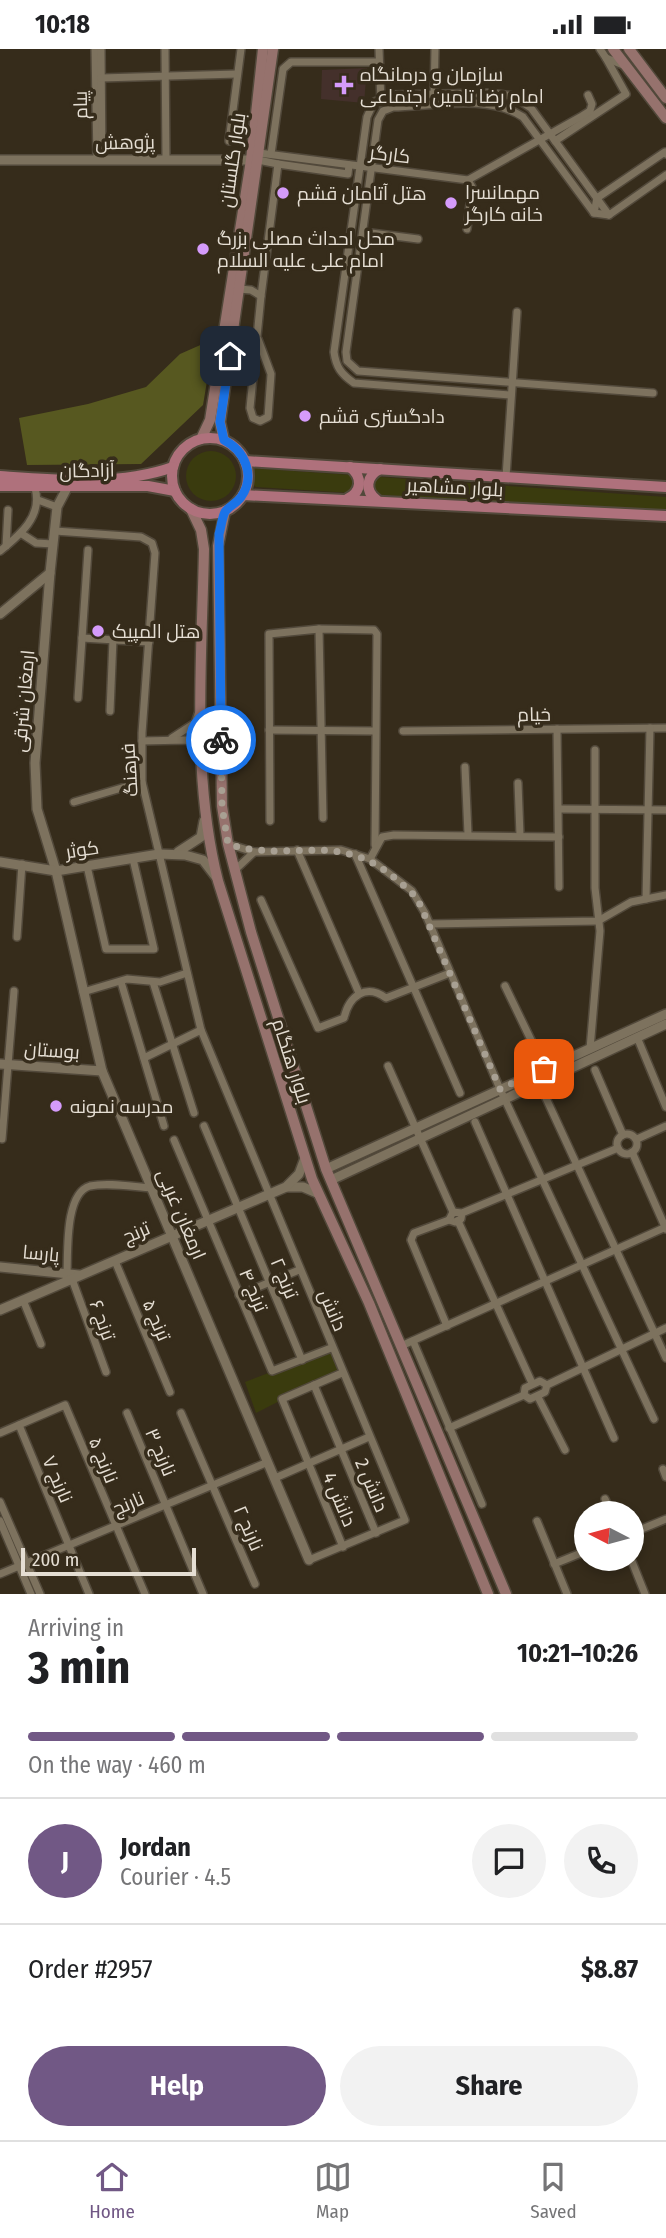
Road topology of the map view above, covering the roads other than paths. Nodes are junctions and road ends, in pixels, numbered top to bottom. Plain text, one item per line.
1 (95, 49) edge
2 (101, 49) edge
3 (165, 49) edge
4 (241, 49) edge
5 (263, 49) edge
6 (273, 49) edge
7 (379, 49) edge
8 (435, 49) edge
9 (600, 49) edge
10 (629, 49) edge
11 (610, 53) edge
12 (379, 62) junction
13 (237, 74) junction
14 (165, 75) junction
15 (101, 78) junction
16 (640, 84) junction
17 (435, 94) junction
18 (626, 94) junction
19 (588, 95) dead end
20 (666, 98) edge
21 (379, 99) junction
22 (434, 106) junction
23 (383, 111) junction
24 (666, 118) edge
25 (550, 133) junction
26 (540, 140) junction
27 (229, 141) dead end
28 (555, 141) junction
29 (271, 154) junction
30 (666, 154) edge
31 (166, 158) junction
32 (256, 158) junction
33 (0, 160) edge
34 (99, 160) junction
35 (278, 164) junction
36 (349, 165) junction
37 (359, 166) junction
38 (372, 167) junction
39 (666, 175) edge
40 (468, 180) junction
41 (597, 198) junction
42 (594, 213) junction
43 (609, 215) junction
44 (467, 229) dead end
45 (363, 232) junction
46 (418, 239) dead end
47 (239, 289) junction
48 (261, 296) junction
49 (516, 312) dead end
50 (258, 339) junction
51 (512, 383) junction
52 (653, 393) dead end
53 (511, 395) junction
54 (201, 439) junction
55 (224, 440) junction
56 (245, 461) junction
57 (173, 467) junction
58 (350, 467) junction
59 (380, 469) junction
60 (0, 476) edge
61 (506, 477) junction
62 (0, 485) edge
63 (666, 487) edge
64 (36, 488) junction
65 (67, 488) junction
66 (175, 491) junction
67 (243, 495) junction
68 (346, 499) junction
69 (38, 500) junction
70 (377, 500) junction
71 (57, 507) junction
72 (191, 509) junction
73 (8, 510) dead end
74 (225, 511) junction
75 (666, 516) edge
76 (55, 531) junction
77 (22, 534) junction
78 (53, 544) junction
79 (3, 549) edge
80 (88, 550) dead end
81 (50, 573) junction
82 (0, 614) edge
83 (202, 619) junction
84 (219, 619) junction
85 (318, 629) junction
86 (82, 638) junction
87 (113, 639) junction
88 (149, 642) junction
89 (78, 698) dead end
90 (201, 702) junction
91 (110, 711) dead end
92 (650, 728) junction
93 (666, 728) edge
94 (557, 729) junction
95 (269, 730) junction
96 (321, 730) junction
97 (375, 731) junction
98 (403, 731) dead end
99 (171, 739) junction
100 (142, 741) junction
101 (203, 749) junction
102 (595, 750) dead end
103 (465, 767) dead end
104 (142, 782) junction
105 (519, 783) dead end
106 (74, 802) dead end
107 (206, 808) junction
108 (559, 809) junction
109 (595, 810) junction
110 (648, 810) junction
111 (666, 810) edge
112 (323, 818) dead end
113 (270, 821) dead end
114 (468, 834) junction
115 (520, 835) junction
116 (559, 837) junction
117 (228, 844) junction
118 (375, 845) junction
119 (297, 851) junction
120 (254, 852) junction
121 (355, 854) junction
122 (159, 855) junction
123 (169, 855) junction
124 (133, 859) junction
125 (370, 859) junction
126 (0, 862) edge
127 (22, 864) junction
128 (87, 866) junction
129 (234, 870) junction
130 (56, 871) junction
131 (218, 881) junction
132 (559, 887) dead end
133 (666, 895) edge
134 (646, 899) junction
135 (261, 901) dead end
136 (598, 921) junction
137 (430, 924) junction
138 (17, 937) dead end
139 (187, 973) junction
140 (450, 973) junction
141 (121, 982) junction
142 (153, 982) junction
143 (505, 986) dead end
144 (414, 988) junction
145 (14, 991) dead end
146 (83, 992) junction
147 (359, 993) junction
148 (274, 1007) junction
149 (258, 1012) junction
150 (666, 1014) edge
151 (666, 1024) edge
152 (201, 1030) junction
153 (637, 1037) junction
154 (171, 1045) junction
155 (602, 1048) junction
156 (590, 1049) junction
157 (144, 1058) junction
158 (5, 1064) edge
159 (387, 1066) dead end
160 (544, 1069) junction
161 (102, 1070) junction
162 (595, 1070) dead end
163 (539, 1083) junction
164 (500, 1089) junction
165 (460, 1093) dead end
166 (506, 1098) junction
167 (666, 1107) edge
168 (194, 1113) dead end
169 (475, 1122) dead end
170 (164, 1126) dead end
171 (204, 1126) dead end
172 (417, 1126) junction
173 (666, 1126) edge
174 (623, 1135) junction
175 (422, 1138) junction
176 (2, 1139) dead end
177 (637, 1139) junction
178 (174, 1140) dead end
179 (618, 1148) junction
180 (632, 1152) junction
181 (305, 1158) junction
182 (344, 1161) junction
183 (577, 1165) junction
184 (326, 1169) junction
185 (350, 1171) junction
186 (543, 1179) junction
187 (331, 1180) junction
188 (286, 1187) junction
189 (152, 1188) junction
190 (317, 1193) junction
191 (267, 1195) junction
192 (507, 1196) junction
193 (238, 1207) junction
194 (453, 1212) junction
195 (460, 1217) junction
196 (449, 1220) junction
197 (208, 1221) junction
198 (666, 1228) edge
199 (172, 1236) junction
200 (615, 1250) junction
201 (115, 1261) junction
202 (582, 1264) junction
203 (0, 1267) edge
204 (299, 1270) junction
205 (73, 1276) junction
206 (545, 1281) junction
207 (270, 1282) junction
208 (239, 1295) junction
209 (23, 1300) junction
210 (495, 1304) junction
211 (0, 1310) edge
212 (447, 1326) junction
213 (666, 1328) edge
214 (654, 1333) junction
215 (413, 1341) junction
216 (41, 1344) dead end
217 (401, 1346) junction
218 (331, 1347) junction
219 (621, 1348) junction
220 (666, 1358) edge
221 (302, 1360) junction
222 (583, 1367) junction
223 (106, 1372) dead end
224 (342, 1373) junction
225 (532, 1383) junction
226 (314, 1385) junction
227 (547, 1385) junction
228 (170, 1392) dead end
229 (524, 1395) junction
230 (538, 1397) junction
231 (127, 1413) dead end
232 (181, 1413) dead end
233 (654, 1419) dead end
234 (19, 1425) junction
235 (449, 1428) junction
236 (0, 1433) edge
237 (439, 1436) junction
238 (369, 1437) junction
239 (614, 1438) dead end
240 (427, 1442) junction
241 (340, 1450) junction
242 (565, 1450) dead end
243 (268, 1462) junction
244 (308, 1464) junction
245 (663, 1469) dead end
246 (666, 1477) edge
247 (275, 1478) junction
248 (213, 1485) junction
249 (0, 1502) edge
250 (166, 1504) junction
251 (482, 1504) dead end
252 (666, 1519) edge
253 (475, 1520) junction
254 (0, 1521) edge
255 (537, 1521) dead end
256 (114, 1526) junction
257 (462, 1526) junction
258 (644, 1527) edge
259 (376, 1533) junction
260 (69, 1545) junction
261 (343, 1547) junction
262 (574, 1556) edge
263 (309, 1560) joint
264 (23, 1564) junction
265 (554, 1564) junction
266 (636, 1571) edge
267 (0, 1574) edge
268 (256, 1584) dead end
269 (31, 1594) edge
270 (40, 1594) edge
271 (89, 1594) edge
272 (145, 1594) edge
273 (203, 1594) edge
274 (488, 1594) edge
275 (506, 1594) edge
276 (567, 1594) edge
277 (645, 1594) edge

1 - 34 street, پیام
2 - 15 street, پیام
3 - 14 street
4 - 13 street
5 - 32 main road, بلوار گلستان
6 - 32 main road, بلوار گلستان
7 - 12 street
8 - 17 street
9 - 11 street
10 - 20 main road
11 - 16 main road
11 - 18 street
12 - 21 street
12 - 29 street
13 - 14 street
13 - 27 street
14 - 15 street
14 - 31 street
15 - 34 street, پیام
16 - 18 street
16 - 24 main road
17 - 21 street
17 - 22 street
17 - 25 street
18 - 28 street
19 - 25 street
21 - 23 street
21 - 37 street
22 - 23 street
22 - 26 street
23 - 38 street
25 - 26 street
25 - 28 street
26 - 40 street
26 - 42 street
28 - 41 street
29 - 32 street, کارگر
29 - 36 street, کارگر
30 - 41 street
31 - 32 street, پژوهش
31 - 34 street, پژوهش
32 - 35 street
32 - 47 main road, بلوار گلستان
32 - 54 main road, بلوار گلستان
33 - 34 street, پژوهش
35 - 36 street
35 - 48 street
36 - 37 street, کارگر
37 - 38 street, کارگر
37 - 53 street
38 - 40 street, کارگر
38 - 45 street
39 - 43 street
40 - 44 street
41 - 42 street
41 - 43 street
42 - 43 street
45 - 46 street
45 - 51 street
47 - 48 street
47 - 55 main road, بلوار گلستان
48 - 50 street
49 - 51 street
50 - 50 street
51 - 52 street
51 - 53 street
53 - 61 street
54 - 55 main road
54 - 57 main road
55 - 56 main road
56 - 58 main road, بلوار مشاهیر
56 - 67 main road
57 - 60 main road, آزادگان
57 - 66 main road
58 - 59 main road, بلوار مشاهیر
58 - 68 main road
59 - 61 main road, بلوار مشاهیر
59 - 70 main road
61 - 63 main road, بلوار مشاهیر
62 - 64 main road, آزادگان
64 - 65 main road, آزادگان
64 - 69 street
65 - 66 main road, آزادگان
65 - 71 street
66 - 72 main road
67 - 68 main road, بلوار مشاهیر
67 - 74 main road
68 - 70 main road, بلوار مشاهیر
69 - 71 street
69 - 77 street
70 - 75 main road, بلوار مشاهیر
71 - 76 street, ارمغان شرقی
72 - 74 main road
72 - 83 main road, بلوار هنگام
73 - 79 street
74 - 84 main road, بلوار هنگام
76 - 78 street, ارمغان شرقی
76 - 88 street, فرهنگ
77 - 78 street
77 - 79 street
78 - 81 street, ارمغان شرقی
80 - 86 street
81 - 82 street
81 - 130 street, ارمغان شرقی
83 - 84 main road
83 - 90 main road, بلوار هنگام
84 - 117 main road, بلوار هنگام
85 - 95 street
85 - 96 street
85 - 97 street
86 - 87 street
86 - 89 street
87 - 88 street
87 - 91 street
88 - 100 street, فرهنگ
90 - 99 street
90 - 101 main road, بلوار هنگام
92 - 93 street, خیام
92 - 94 street, خیام
92 - 110 street
94 - 98 street, خیام
94 - 108 street
95 - 96 street
95 - 113 street
96 - 97 street
96 - 112 street
97 - 118 street
99 - 100 street
99 - 101 street
100 - 104 street, فرهنگ
101 - 107 main road, بلوار هنگام
102 - 109 street
103 - 114 street
104 - 106 street
104 - 122 street, فرهنگ
105 - 115 street
107 - 123 street, کوثر
107 - 131 main road, بلوار هنگام
108 - 109 street
108 - 116 street
109 - 110 street
109 - 136 street
110 - 111 street
110 - 134 street
114 - 115 street
114 - 118 street
115 - 116 street
116 - 132 street
117 - 120 street
117 - 129 main road, بلوار هنگام
118 - 125 street
119 - 120 street
119 - 121 street
119 - 147 street
120 - 129 street
121 - 125 street
121 - 144 street
122 - 123 street, کوثر
122 - 124 street, کوثر
122 - 139 street, فرهنگ
123 - 131 street, کوثر
124 - 128 street, کوثر
124 - 128 street
125 - 137 street
126 - 127 street, کوثر
127 - 130 street, کوثر
127 - 138 street
128 - 130 street, کوثر
129 - 148 main road, بلوار هنگام
130 - 146 street, ارمغان غربی
131 - 149 main road, بلوار هنگام
133 - 134 street
134 - 136 street
135 - 147 street
136 - 137 street
136 - 156 street
137 - 140 street
139 - 142 street
139 - 152 street, فرهنگ
140 - 144 street
140 - 164 street
141 - 142 street
141 - 146 street
141 - 157 street
142 - 154 street
143 - 160 street
144 - 147 street
144 - 165 street
145 - 158 street
146 - 161 street, ارمغان غربی
148 - 149 main road
148 - 184 main road, بلوار هنگام
149 - 181 main road, بلوار هنگام
150 - 155 street
151 - 153 street
152 - 154 street
152 - 191 street, فرهنگ
153 - 155 street
153 - 167 street
154 - 157 street
154 - 168 street
155 - 156 street
155 - 163 street
156 - 160 street
157 - 170 street
158 - 161 street, بوستان
158 - 176 street
159 - 172 street
160 - 164 street
161 - 189 street, ارمغان غربی
162 - 174 street
163 - 166 street
163 - 183 street
164 - 166 street
164 - 172 street
166 - 175 street
166 - 186 street
169 - 192 street
171 - 193 street, ترنج ۲
172 - 175 street
172 - 182 street
173 - 177 street
174 - 177 street
174 - 179 street
175 - 185 street
175 - 194 street
177 - 180 street
178 - 197 street, ترنج ۴
179 - 180 street
179 - 183 street
180 - 198 street
181 - 188 street
181 - 190 main road, بلوار هنگام
182 - 184 street
182 - 185 street
183 - 186 street
183 - 200 street
184 - 187 main road, بلوار هنگام
185 - 187 street
186 - 192 street
186 - 202 street
187 - 217 main road, بلوار هنگام
188 - 190 street
188 - 191 street, ترنج
189 - 199 street, ارمغان غربی
189 - 205 street
190 - 240 main road, بلوار هنگام
191 - 193 street, ترنج
191 - 204 street, دانش
192 - 195 street
192 - 206 street
193 - 197 street, ترنج
193 - 207 street, ترنج ۲
194 - 195 street
194 - 196 street
195 - 196 street
195 - 210 street
196 - 212 street
197 - 199 street, ترنج
197 - 208 street, ترنج ۴
198 - 200 street
199 - 201 street, ترنج
199 - 243 street, ارمغان غربی
200 - 202 street
200 - 214 street
201 - 205 street, ترنج
201 - 228 street, ترنج ۵
202 - 206 street
202 - 219 street
203 - 205 street, پارسا
204 - 207 street
204 - 218 street, دانش
205 - 209 street, ترنج
205 - 223 street, ترنج ۶
206 - 210 street
206 - 222 street
207 - 208 street
207 - 221 street, ترنج ۲
208 - 221 street, ترنج ۴
209 - 211 street, ترنج
209 - 216 street
210 - 212 street
210 - 225 street
212 - 215 street
213 - 214 street
214 - 219 street
214 - 220 street
215 - 217 street
215 - 235 street
217 - 237 main road, بلوار هنگام
218 - 221 street
218 - 224 street, دانش
219 - 222 street
219 - 233 street
222 - 227 street
222 - 239 street
224 - 226 street
224 - 238 street, دانش
225 - 227 street
225 - 229 street
226 - 241 street, دانش 2
226 - 244 street, دانش 4
227 - 230 street
229 - 230 street
229 - 235 street
230 - 242 street
231 - 250 street, نارنج ۳
232 - 248 street, نارنج ۲
234 - 236 street
234 - 256 street, نارنج ۵
234 - 260 street, نارنج ۷
235 - 251 street
237 - 240 main road
237 - 253 main road, بلوار هنگام
238 - 241 street
238 - 259 street, دانش
240 - 257 main road, بلوار هنگام
241 - 244 street
241 - 259 street, دانش 2
243 - 247 street, ارمغان غربی
243 - 248 street, نارنج
244 - 247 street
244 - 261 street, دانش 4
245 - 246 street
247 - 263 street, ارمغان غربی
248 - 250 street, نارنج
248 - 268 street, نارنج ۲
249 - 264 street
250 - 256 street, نارنج
250 - 273 street, نارنج ۳
252 - 258 street
253 - 257 main road
253 - 275 main road, بلوار هنگام
254 - 264 street
255 - 265 street
256 - 260 street, نارنج
256 - 272 street, نارنج ۵
257 - 274 main road, بلوار هنگام
259 - 261 street
260 - 264 street, نارنج
260 - 271 street, نارنج ۷
261 - 263 street
262 - 265 street
264 - 267 street, نارنج
264 - 269 street
264 - 270 street
265 - 276 street
266 - 277 street

